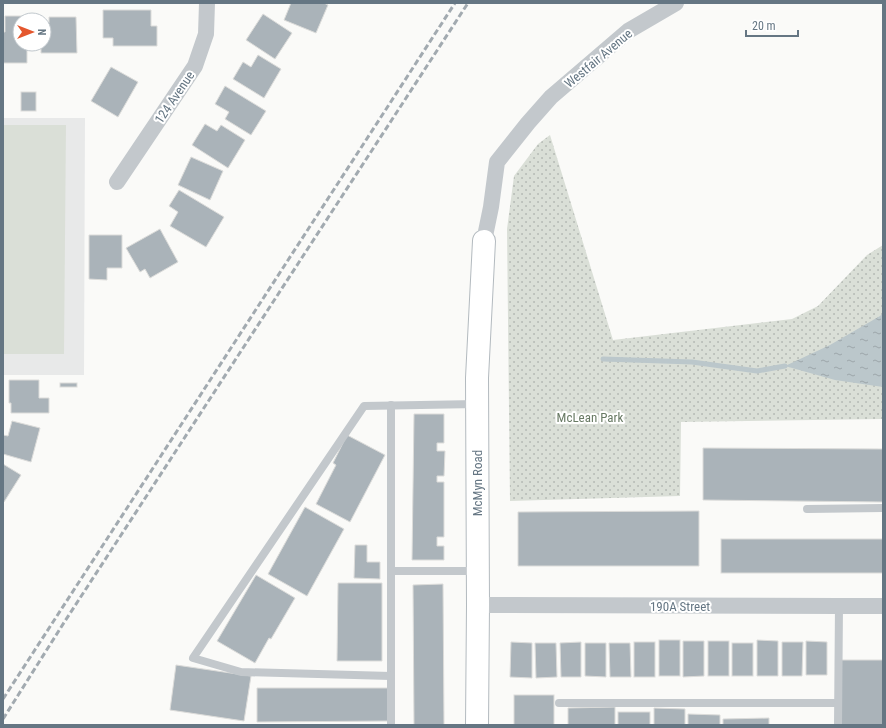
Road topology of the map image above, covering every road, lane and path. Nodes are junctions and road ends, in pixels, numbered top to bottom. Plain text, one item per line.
1 (207, 3) edge
2 (676, 3) edge
3 (117, 182) dead end
4 (484, 241) joint
5 (477, 404) junction
6 (391, 405) junction
7 (883, 508) edge
8 (807, 509) dead end
9 (391, 571) junction
10 (478, 571) junction
11 (478, 605) junction
12 (839, 606) junction
13 (883, 606) edge
14 (391, 676) junction
15 (559, 703) dead end
16 (838, 703) junction
17 (391, 725) edge
18 (476, 725) edge
19 (838, 725) edge

1 - 3 street, 124 Avenue
2 - 4 street, Westfair Avenue
4 - 5 street, McMyn Road
5 - 6 lane
5 - 10 street, McMyn Road
6 - 9 lane
6 - 14 lane
7 - 8 lane
9 - 10 lane
9 - 14 lane
10 - 11 street, McMyn Road
11 - 12 street, 190A Street
11 - 18 street, McMyn Road
12 - 13 street, 190A Street
12 - 16 lane
14 - 17 lane
15 - 16 lane
16 - 19 lane

